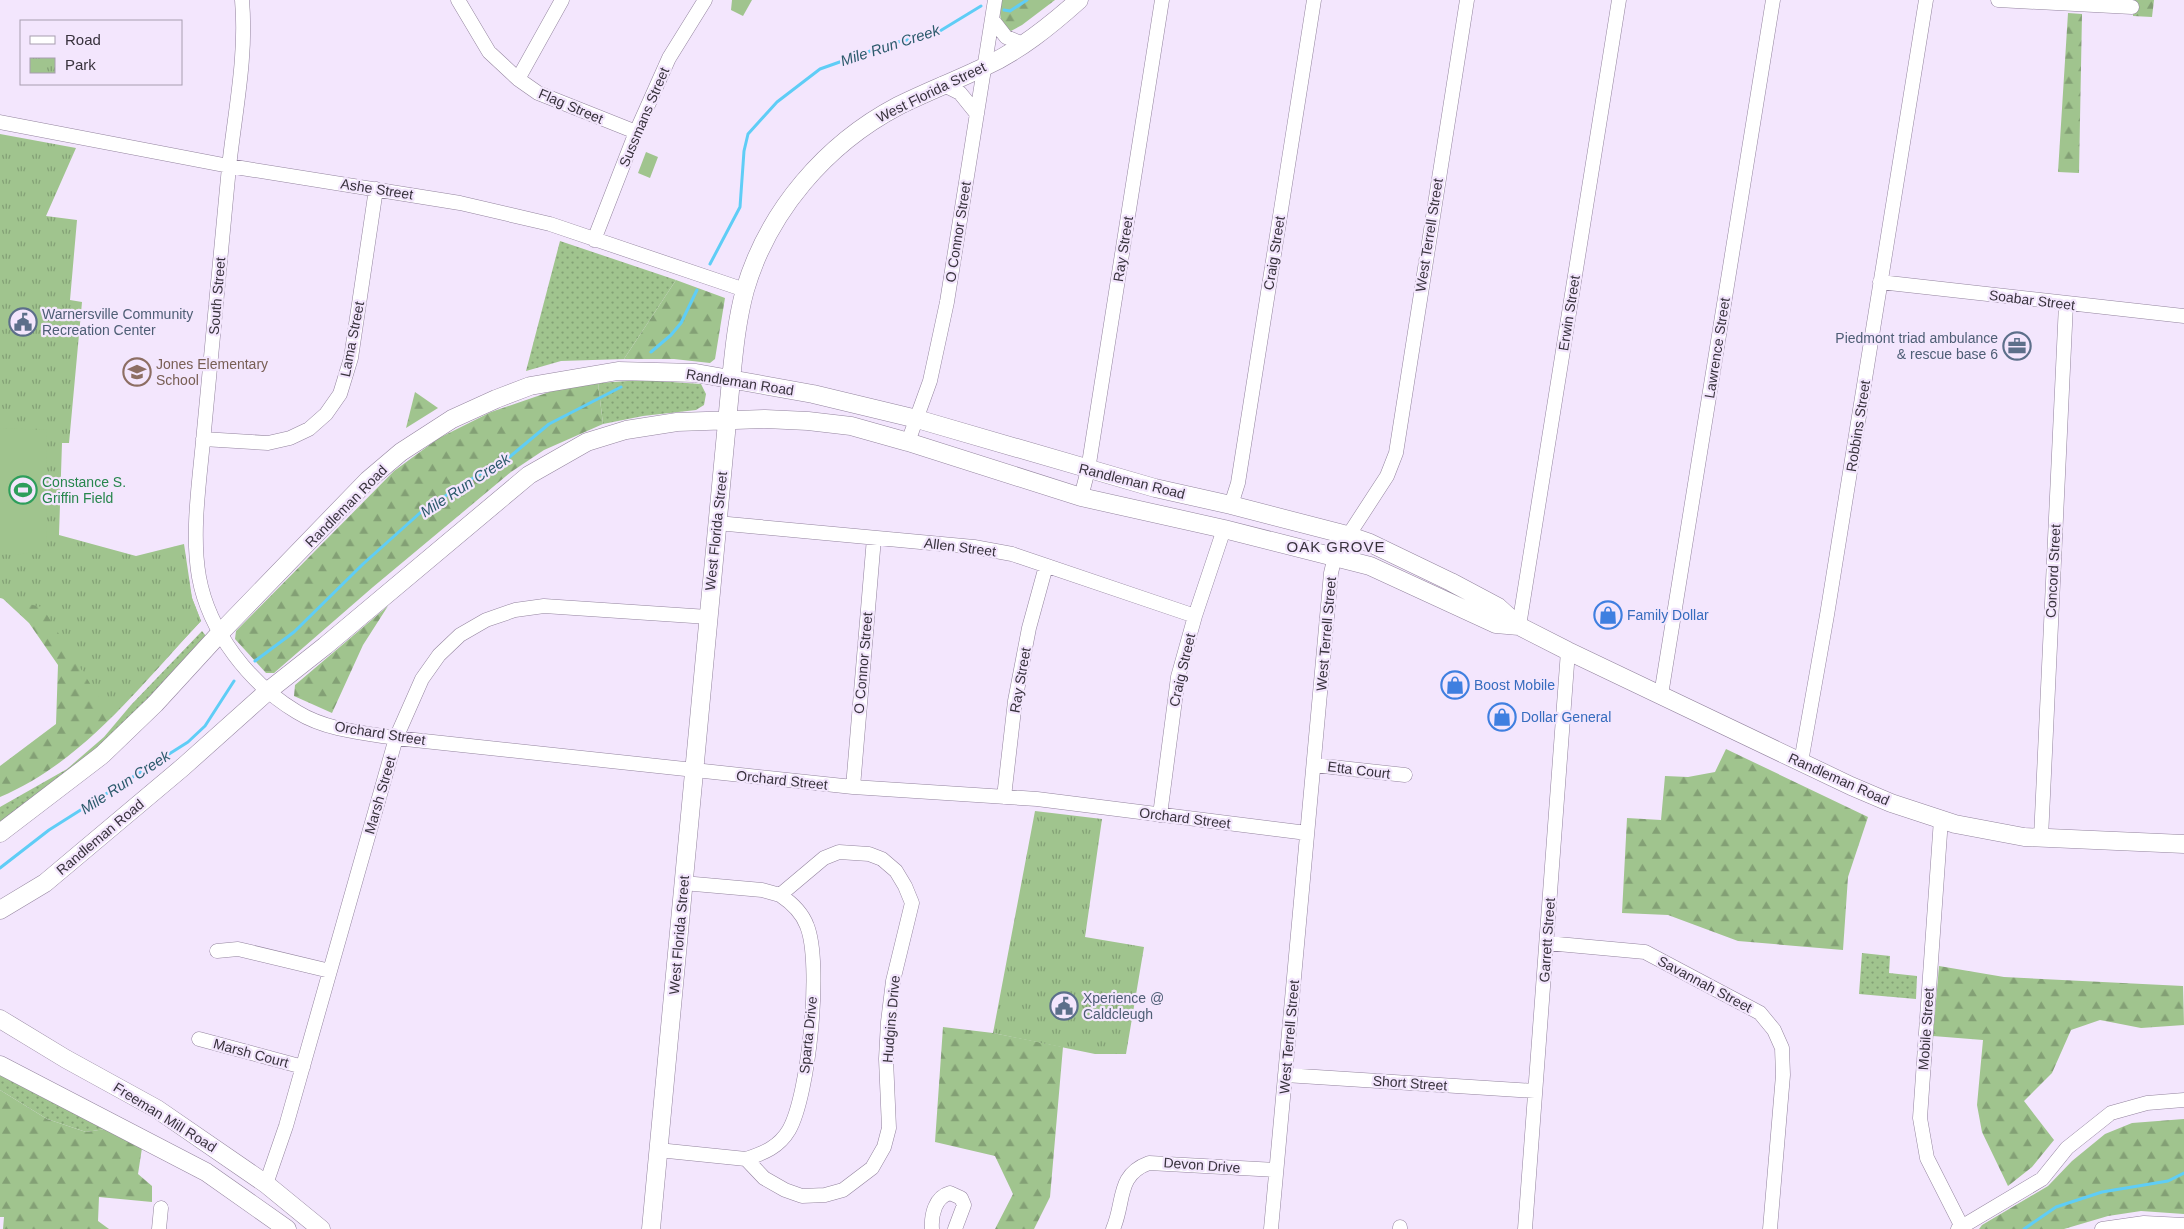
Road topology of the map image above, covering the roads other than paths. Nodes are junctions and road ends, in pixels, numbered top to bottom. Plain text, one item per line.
1 (242, 0) edge
2 (458, 0) edge
3 (562, 0) edge
4 (705, 0) edge
5 (995, 0) edge
6 (1079, 0) edge
7 (1162, 0) edge
8 (1314, 0) edge
9 (1467, 0) edge
10 (1619, 0) edge
11 (1773, 0) edge
12 (1926, 0) edge
13 (1998, 0) edge
14 (2076, 2) edge
15 (2132, 7) dead end
16 (992, 19) junction
17 (1023, 44) junction
18 (985, 67) junction
19 (518, 79) junction
20 (942, 84) junction
21 (977, 114) junction
22 (0, 122) edge
23 (636, 132) junction
24 (229, 166) junction
25 (376, 189) junction
26 (594, 240) junction
27 (1880, 282) junction
28 (745, 290) junction
29 (2066, 304) junction
30 (2184, 316) edge
31 (731, 380) junction
32 (917, 419) junction
33 (728, 422) junction
34 (204, 439) junction
35 (908, 442) junction
36 (1088, 470) junction
37 (1081, 496) junction
38 (1231, 505) junction
39 (717, 523) junction
40 (1224, 529) junction
41 (1347, 535) junction
42 (874, 538) junction
43 (1335, 556) junction
44 (1046, 566) junction
45 (1195, 616) junction
46 (708, 617) junction
47 (1519, 626) junction
48 (220, 632) junction
49 (1568, 651) junction
50 (268, 691) junction
51 (1661, 695) junction
52 (396, 738) junction
53 (1801, 762) junction
54 (1314, 765) junction
55 (694, 772) junction
56 (1405, 775) dead end
57 (853, 787) junction
58 (1004, 797) junction
59 (1160, 814) junction
60 (1941, 819) junction
61 (0, 833) edge
62 (1307, 833) junction
63 (2041, 838) junction
64 (2184, 844) edge
65 (683, 883) junction
66 (780, 895) junction
67 (0, 910) edge
68 (1547, 943) junction
69 (217, 950) dead end
70 (330, 971) junction
71 (0, 1019) edge
72 (199, 1039) dead end
73 (0, 1065) edge
74 (303, 1067) junction
75 (1285, 1075) junction
76 (1535, 1091) junction
77 (2184, 1100) edge
78 (658, 1150) junction
79 (746, 1159) junction
80 (1276, 1170) junction
81 (266, 1184) junction
82 (161, 1208) dead end
83 (2184, 1225) edge
84 (1961, 1228) edge
85 (159, 1229) edge
86 (287, 1229) edge
87 (321, 1229) edge
88 (651, 1229) edge
89 (932, 1229) edge
90 (955, 1229) edge
91 (1113, 1229) edge
92 (1271, 1229) edge
93 (1526, 1229) edge
94 (1770, 1229) edge
95 (2102, 1229) edge

1 - 24 street, South Street
2 - 19 street, Flag Street
3 - 19 street
4 - 23 street, Sussmans Street
5 - 16 street, O Connor Street
6 - 17 main road, West Florida Street
7 - 36 street, Ray Street
8 - 38 street, Craig Street
9 - 41 street, West Terrell Street
10 - 47 street, Erwin Street
11 - 51 street, Lawrence Street
12 - 27 street, Robbins Street
13 - 14 street
14 - 15 street
16 - 17 street
16 - 18 street, O Connor Street
17 - 18 main road, West Florida Street
18 - 20 main road, West Florida Street
18 - 21 street, O Connor Street
19 - 23 street, Flag Street
20 - 21 street
20 - 28 main road, West Florida Street
21 - 32 street, O Connor Street
22 - 24 street, Ashe Street
23 - 26 street, Sussmans Street
24 - 25 street, Ashe Street
24 - 34 street, South Street
25 - 26 street, Ashe Street
25 - 34 street, Lama Street
26 - 28 street, Ashe Street
27 - 29 street, Soabar Street
27 - 53 street, Robbins Street
28 - 31 main road, West Florida Street
29 - 30 street, Soabar Street
29 - 63 street, Concord Street
31 - 32 main road, Randleman Road
31 - 33 main road, West Florida Street
31 - 48 main road, Randleman Road
32 - 35 street, O Connor Street
32 - 36 main road, Randleman Road
33 - 35 main road, Randleman Road
33 - 39 main road, West Florida Street
33 - 50 main road, Randleman Road
34 - 48 street, South Street
35 - 37 main road, Randleman Road
36 - 37 street, Ray Street
36 - 38 main road, Randleman Road
37 - 40 main road, Randleman Road
38 - 41 main road, Randleman Road
39 - 42 street, Allen Street
39 - 46 main road, West Florida Street
40 - 43 main road, Randleman Road
40 - 45 street, Craig Street
41 - 43 street, West Terrell Street
41 - 47 main road, Randleman Road
42 - 44 street, Allen Street
42 - 57 street, O Connor Street
43 - 47 main road, Randleman Road
43 - 54 street, West Terrell Street
44 - 45 street, Allen Street
44 - 58 street, Ray Street
45 - 59 street, Craig Street
46 - 52 street, Marsh Street
46 - 55 main road, West Florida Street
47 - 49 main road, Randleman Road
48 - 50 street, South Street
48 - 61 main road, Randleman Road
49 - 51 main road, Randleman Road
49 - 68 street, Garrett Street
50 - 52 street, Orchard Street
50 - 67 main road, Randleman Road
51 - 53 main road, Randleman Road
52 - 55 street, Orchard Street
52 - 70 street, Marsh Street
53 - 60 main road, Randleman Road
54 - 56 street, Etta Court
54 - 62 street, West Terrell Street
55 - 57 street, Orchard Street
55 - 65 main road, West Florida Street
57 - 58 street, Orchard Street
58 - 59 street, Orchard Street
59 - 62 street, Orchard Street
60 - 63 main road, Randleman Road
60 - 84 street, Mobile Street
62 - 75 street, West Terrell Street
63 - 64 main road, Randleman Road
65 - 66 street
65 - 78 main road, West Florida Street
66 - 79 street, Sparta Drive
66 - 79 street, Hudgins Drive
68 - 76 street, Garrett Street
68 - 94 street, Savannah Street
69 - 70 street
70 - 74 street, Marsh Street
71 - 81 main road, Freeman Mill Road
72 - 74 street, Marsh Court
73 - 86 main road, Freeman Mill Road
74 - 81 street, Marsh Street
75 - 76 street, Short Street
75 - 80 street, West Terrell Street
76 - 93 street, Garrett Street
77 - 84 street
78 - 79 street
78 - 88 main road, West Florida Street
80 - 91 street, Devon Drive
80 - 92 street, West Terrell Street
81 - 87 main road, Freeman Mill Road
82 - 85 street
83 - 95 street
89 - 90 street

